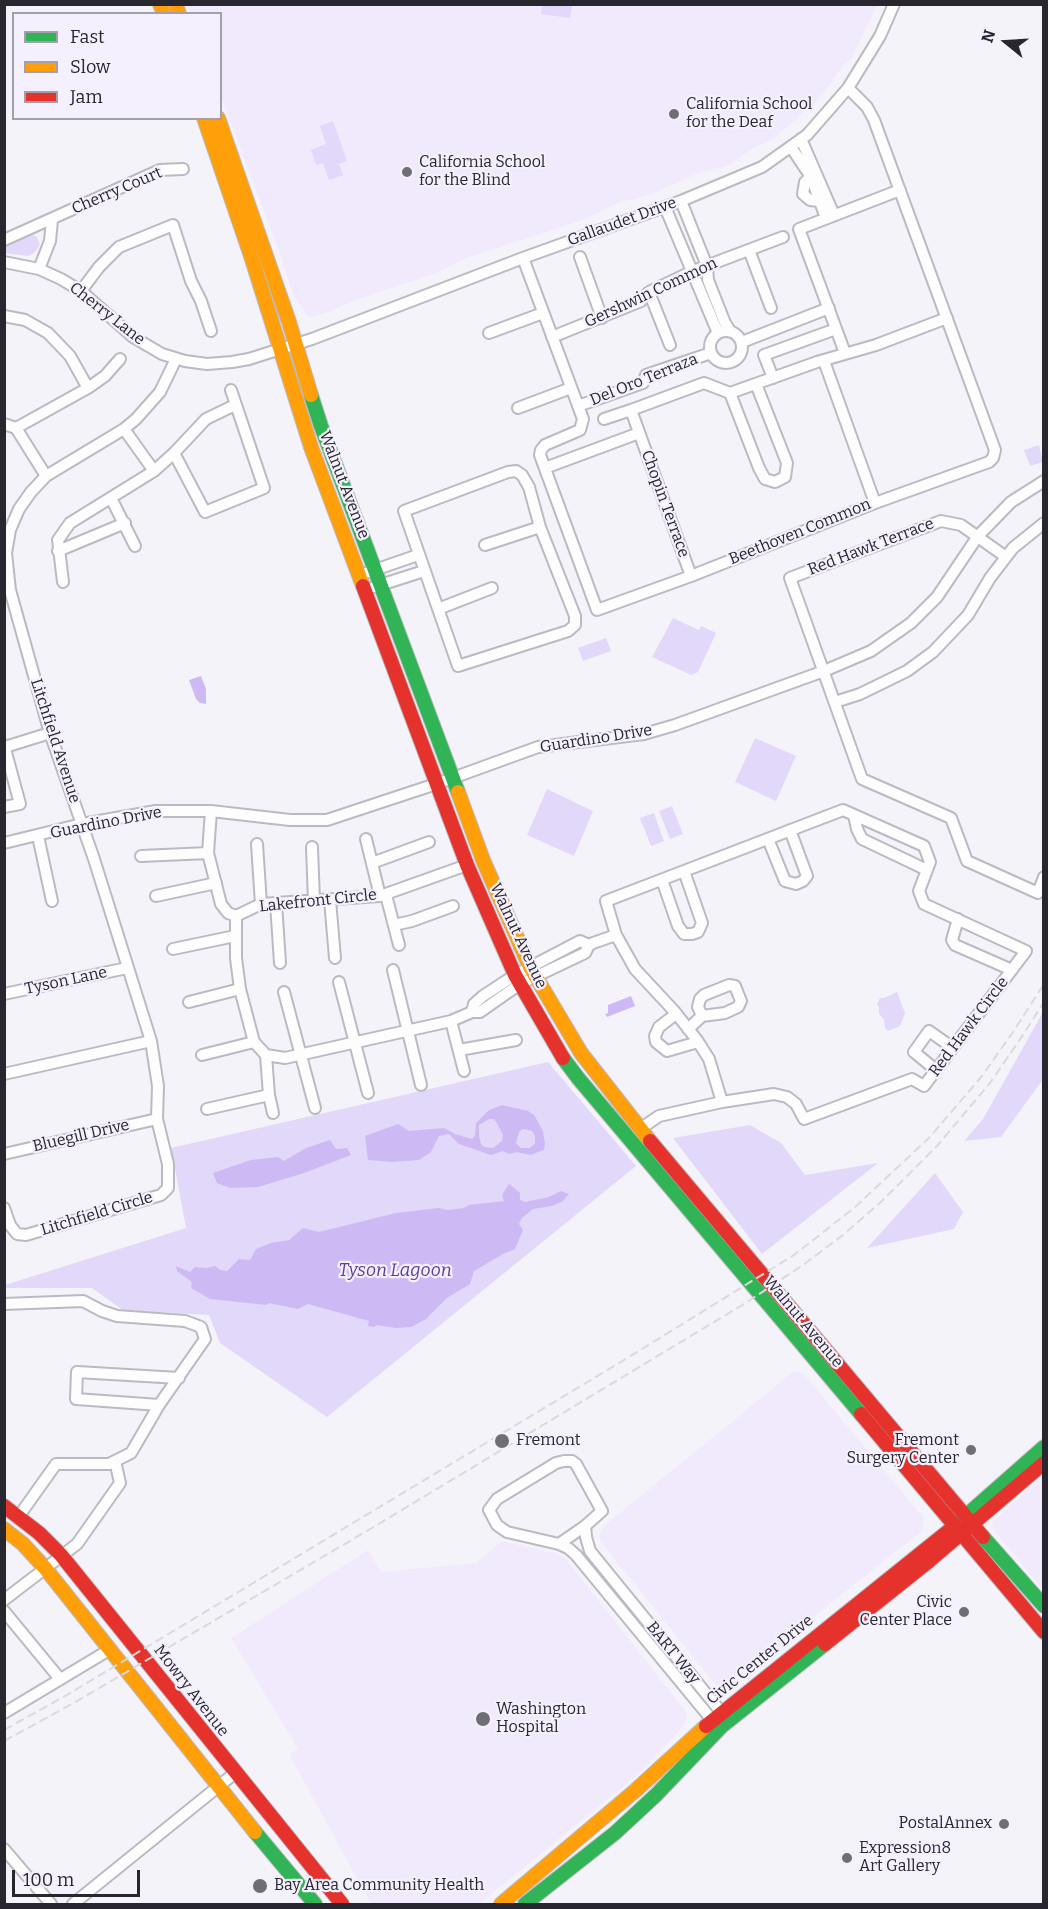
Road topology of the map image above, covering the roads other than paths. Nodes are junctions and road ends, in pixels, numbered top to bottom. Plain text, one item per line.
1 (894, 4) edge
2 (848, 88) junction
3 (205, 120) edge
4 (219, 120) edge
5 (801, 139) junction
6 (791, 147) junction
7 (183, 169) dead end
8 (814, 175) junction
9 (900, 190) junction
10 (681, 201) junction
11 (665, 207) junction
12 (830, 216) junction
13 (52, 220) junction
14 (696, 235) junction
15 (783, 237) dead end
16 (4, 240) edge
17 (679, 241) junction
18 (749, 250) junction
19 (580, 257) dead end
20 (522, 258) junction
21 (4, 262) edge
22 (707, 266) junction
23 (39, 269) junction
24 (693, 271) junction
25 (81, 291) junction
26 (649, 292) junction
27 (771, 308) dead end
28 (829, 308) junction
29 (543, 313) junction
30 (4, 316) edge
31 (602, 318) junction
32 (947, 318) junction
33 (836, 329) junction
34 (211, 331) dead end
35 (730, 331) junction
36 (489, 333) dead end
37 (718, 333) junction
38 (552, 337) junction
39 (742, 342) junction
40 (295, 344) junction
41 (670, 345) dead end
42 (281, 349) junction
43 (711, 353) junction
44 (845, 353) junction
45 (120, 359) dead end
46 (176, 359) junction
47 (824, 361) junction
48 (773, 378) junction
49 (756, 384) junction
50 (88, 388) junction
51 (571, 388) junction
52 (231, 390) dead end
53 (730, 393) junction
54 (236, 405) junction
55 (578, 406) junction
56 (518, 408) dead end
57 (630, 410) junction
58 (604, 419) dead end
59 (4, 424) edge
60 (16, 428) junction
61 (124, 429) junction
62 (639, 433) junction
63 (174, 453) junction
64 (545, 468) junction
65 (154, 471) junction
66 (46, 476) junction
67 (1044, 481) edge
68 (111, 498) junction
69 (875, 502) junction
70 (125, 523) junction
71 (1044, 523) edge
72 (540, 527) junction
73 (978, 536) junction
74 (485, 545) dead end
75 (135, 546) dead end
76 (58, 551) junction
77 (418, 555) junction
78 (1006, 557) junction
79 (375, 570) junction
80 (424, 571) junction
81 (360, 575) junction
82 (691, 576) junction
83 (63, 582) dead end
84 (380, 585) junction
85 (492, 588) dead end
86 (365, 589) junction
87 (9, 604) edge
88 (438, 609) junction
89 (824, 671) junction
90 (835, 702) junction
91 (51, 733) junction
92 (5, 746) edge
93 (452, 778) junction
94 (436, 784) junction
95 (4, 807) edge
96 (211, 812) junction
97 (854, 815) junction
98 (82, 824) junction
99 (790, 830) junction
100 (38, 836) junction
101 (366, 839) dead end
102 (768, 839) junction
103 (429, 842) dead end
104 (4, 843) edge
105 (257, 844) dead end
106 (312, 847) dead end
107 (208, 853) junction
108 (141, 856) dead end
109 (372, 863) junction
110 (467, 865) junction
111 (927, 870) junction
112 (684, 871) junction
113 (1044, 877) edge
114 (662, 879) junction
115 (216, 883) junction
116 (383, 895) junction
117 (156, 896) dead end
118 (330, 900) junction
119 (52, 901) dead end
120 (314, 901) junction
121 (276, 903) junction
122 (261, 904) junction
123 (453, 906) dead end
124 (236, 916) junction
125 (958, 920) junction
126 (394, 925) junction
127 (616, 935) junction
128 (235, 936) junction
129 (399, 945) dead end
130 (173, 949) dead end
131 (335, 958) dead end
132 (280, 963) dead end
133 (127, 968) junction
134 (393, 970) dead end
135 (1012, 970) junction
136 (532, 972) junction
137 (518, 980) junction
138 (339, 982) dead end
139 (240, 989) junction
140 (284, 992) dead end
141 (4, 994) edge
142 (189, 1002) dead end
143 (676, 1014) junction
144 (702, 1016) dead end
145 (452, 1021) junction
146 (688, 1029) junction
147 (408, 1030) junction
148 (516, 1040) dead end
149 (151, 1041) junction
150 (354, 1041) junction
151 (254, 1042) junction
152 (698, 1042) junction
153 (953, 1048) junction
154 (459, 1050) junction
155 (301, 1054) junction
156 (202, 1055) dead end
157 (266, 1055) junction
158 (936, 1070) junction
159 (464, 1071) dead end
160 (4, 1074) edge
161 (421, 1084) dead end
162 (368, 1093) dead end
163 (269, 1095) junction
164 (722, 1102) junction
165 (315, 1108) dead end
166 (207, 1109) dead end
167 (273, 1113) dead end
168 (157, 1119) junction
169 (640, 1129) junction
170 (4, 1154) edge
171 (168, 1188) joint
172 (4, 1208) edge
173 (4, 1304) edge
174 (178, 1378) junction
175 (159, 1405) junction
176 (1044, 1447) edge
177 (112, 1463) junction
178 (1044, 1464) edge
179 (4, 1506) edge
180 (19, 1516) junction
181 (970, 1519) junction
182 (585, 1526) junction
183 (4, 1529) edge
184 (958, 1530) junction
185 (559, 1544) junction
186 (61, 1556) junction
187 (45, 1568) junction
188 (4, 1600) edge
189 (1044, 1606) edge
190 (4, 1611) edge
191 (1044, 1632) edge
192 (109, 1650) junction
193 (60, 1679) junction
194 (4, 1713) edge
195 (718, 1719) junction
196 (236, 1773) junction
197 (218, 1788) junction
198 (4, 1849) edge
199 (51, 1905) edge
200 (73, 1905) edge
201 (315, 1905) edge
202 (342, 1905) edge
203 (501, 1905) edge
204 (525, 1905) edge

1 - 2 street, Gallaudet Drive
2 - 5 street, Gallaudet Drive
2 - 9 street, Beethoven Common
3 - 42 main road, Walnut Avenue
4 - 40 main road, Walnut Avenue
5 - 6 street, Gallaudet Drive
5 - 8 street
6 - 8 street
6 - 10 street, Gallaudet Drive
7 - 13 street, Cherry Court
8 - 12 street
8 - 12 street
9 - 12 street
9 - 32 street, Beethoven Common
10 - 11 street, Gallaudet Drive
10 - 14 street
11 - 17 street
11 - 20 street, Gallaudet Drive
12 - 28 street
13 - 16 street, Cherry Court
13 - 23 street, Cherry Court
14 - 17 street
14 - 22 street
15 - 18 street, Gershwin Common
17 - 24 street
18 - 22 street, Gershwin Common
18 - 27 street
19 - 31 street
20 - 29 street
20 - 40 street, Gallaudet Drive
21 - 23 street, Cherry Lane
22 - 24 street, Gershwin Common
22 - 35 street
23 - 25 street, Cherry Lane
24 - 26 street, Gershwin Common
24 - 37 street
25 - 34 street
25 - 46 street, Cherry Lane
26 - 31 street, Gershwin Common
26 - 41 street
28 - 33 street
28 - 39 street
29 - 36 street
29 - 38 street
30 - 50 street
31 - 38 street, Gershwin Common
32 - 44 street
32 - 69 street, Beethoven Common
33 - 44 street
33 - 48 street
35 - 37 street
35 - 39 street
37 - 43 street
38 - 51 street
39 - 43 street
40 - 42 street, Gallaudet Drive
40 - 79 main road, Walnut Avenue
42 - 46 street, Cherry Lane
42 - 81 main road, Walnut Avenue
43 - 55 street, Del Oro Terraza
44 - 47 street
45 - 50 street
46 - 61 street, Litchfield Avenue
47 - 48 street
47 - 69 street
48 - 49 street
49 - 53 street
49 - 53 street
50 - 60 street
51 - 55 street
51 - 56 street
52 - 54 street
53 - 57 street
54 - 63 street
54 - 63 street
55 - 64 street
57 - 58 street
57 - 62 street
59 - 60 street
60 - 66 street
61 - 65 street
61 - 66 street, Litchfield Avenue
62 - 64 street
62 - 82 street, Chopin Terrace
63 - 65 street
64 - 82 street, Beethoven Common
65 - 68 street
66 - 87 street, Litchfield Avenue
67 - 73 street, Guardino Drive
68 - 70 street
68 - 76 street
69 - 82 street, Beethoven Common
70 - 75 street
70 - 76 street
71 - 78 street
72 - 74 street
72 - 77 street
72 - 88 street
73 - 78 street, Red Hawk Terrace
73 - 89 street, Guardino Drive
73 - 89 street, Red Hawk Terrace
76 - 83 street
77 - 79 street
77 - 80 street
78 - 90 street
79 - 81 street
79 - 84 main road, Walnut Avenue
80 - 84 street
80 - 88 street
81 - 86 main road, Walnut Avenue
84 - 86 street
84 - 93 main road, Walnut Avenue
85 - 88 street
86 - 94 main road, Walnut Avenue
87 - 91 street, Litchfield Avenue
89 - 90 street
89 - 93 street, Guardino Drive
90 - 113 street
91 - 92 street
91 - 98 street, Litchfield Avenue
92 - 95 street
93 - 94 street, Guardino Drive
93 - 136 main road, Walnut Avenue
94 - 96 street, Guardino Drive
94 - 110 main road, Walnut Avenue
96 - 98 street, Guardino Drive
96 - 107 street
97 - 99 street
97 - 111 street
97 - 111 street
98 - 100 street, Guardino Drive
98 - 133 street, Litchfield Avenue
99 - 102 street
99 - 102 street
100 - 104 street, Guardino Drive
100 - 119 street
101 - 109 street
102 - 112 street
103 - 109 street
105 - 122 street
106 - 120 street
107 - 108 street
107 - 115 street
109 - 116 street
110 - 116 street, Lakefront Circle
110 - 137 main road, Walnut Avenue
111 - 125 street
112 - 114 street
112 - 114 street
114 - 127 street
115 - 117 street
115 - 124 street
116 - 118 street, Lakefront Circle
116 - 126 street
118 - 120 street, Lakefront Circle
118 - 131 street
120 - 121 street, Lakefront Circle
121 - 122 street, Lakefront Circle
121 - 132 street
122 - 124 street, Lakefront Circle
123 - 126 street
124 - 128 street, Lakefront Circle
125 - 135 street
125 - 135 street, Red Hawk Circle
126 - 129 street
127 - 136 street
127 - 143 street
128 - 130 street
128 - 139 street, Lakefront Circle
133 - 141 street, Tyson Lane
133 - 149 street, Litchfield Avenue
134 - 147 street
135 - 153 street, Red Hawk Circle
136 - 137 street
136 - 169 main road, Walnut Avenue
137 - 145 street
137 - 184 main road, Walnut Avenue
138 - 150 street
139 - 142 street
139 - 151 street, Lakefront Circle
140 - 155 street
143 - 146 street
143 - 152 street
144 - 146 street
145 - 147 street
145 - 154 street
146 - 152 street
147 - 150 street
147 - 161 street
148 - 154 street
149 - 160 street
149 - 168 street, Litchfield Avenue
150 - 155 street
150 - 162 street
151 - 156 street
151 - 157 street, Lakefront Circle
152 - 164 street
153 - 158 street, Red Hawk Circle
153 - 158 street
154 - 159 street
155 - 157 street
155 - 165 street
157 - 163 street
158 - 164 street, Red Hawk Circle
163 - 166 street
163 - 167 street
164 - 169 street
168 - 170 street, Bluegill Drive
168 - 171 street, Litchfield Avenue
169 - 181 main road, Walnut Avenue
171 - 172 street, Litchfield Circle
173 - 174 street
174 - 175 street
174 - 175 street
175 - 177 street
176 - 181 main road, Civic Center Drive
177 - 180 street
177 - 186 street
178 - 181 main road, Civic Center Drive
179 - 180 main road, Mowry Avenue
180 - 186 main road, Mowry Avenue
181 - 184 main road, Civic Center Drive
181 - 189 main road, Walnut Avenue
182 - 185 street, BART Way
182 - 185 street, BART Way
182 - 195 street, BART Way
183 - 187 main road
184 - 191 main road, Walnut Avenue
184 - 195 main road, Civic Center Drive
185 - 195 street, BART Way
186 - 187 street
186 - 196 main road, Mowry Avenue
187 - 188 street
187 - 192 main road
190 - 193 street
192 - 193 street
192 - 197 main road
193 - 194 street
195 - 203 main road, Civic Center Drive
195 - 204 main road, Civic Center Drive
196 - 197 street
196 - 202 main road, Mowry Avenue
197 - 200 street
197 - 201 main road
198 - 199 street

